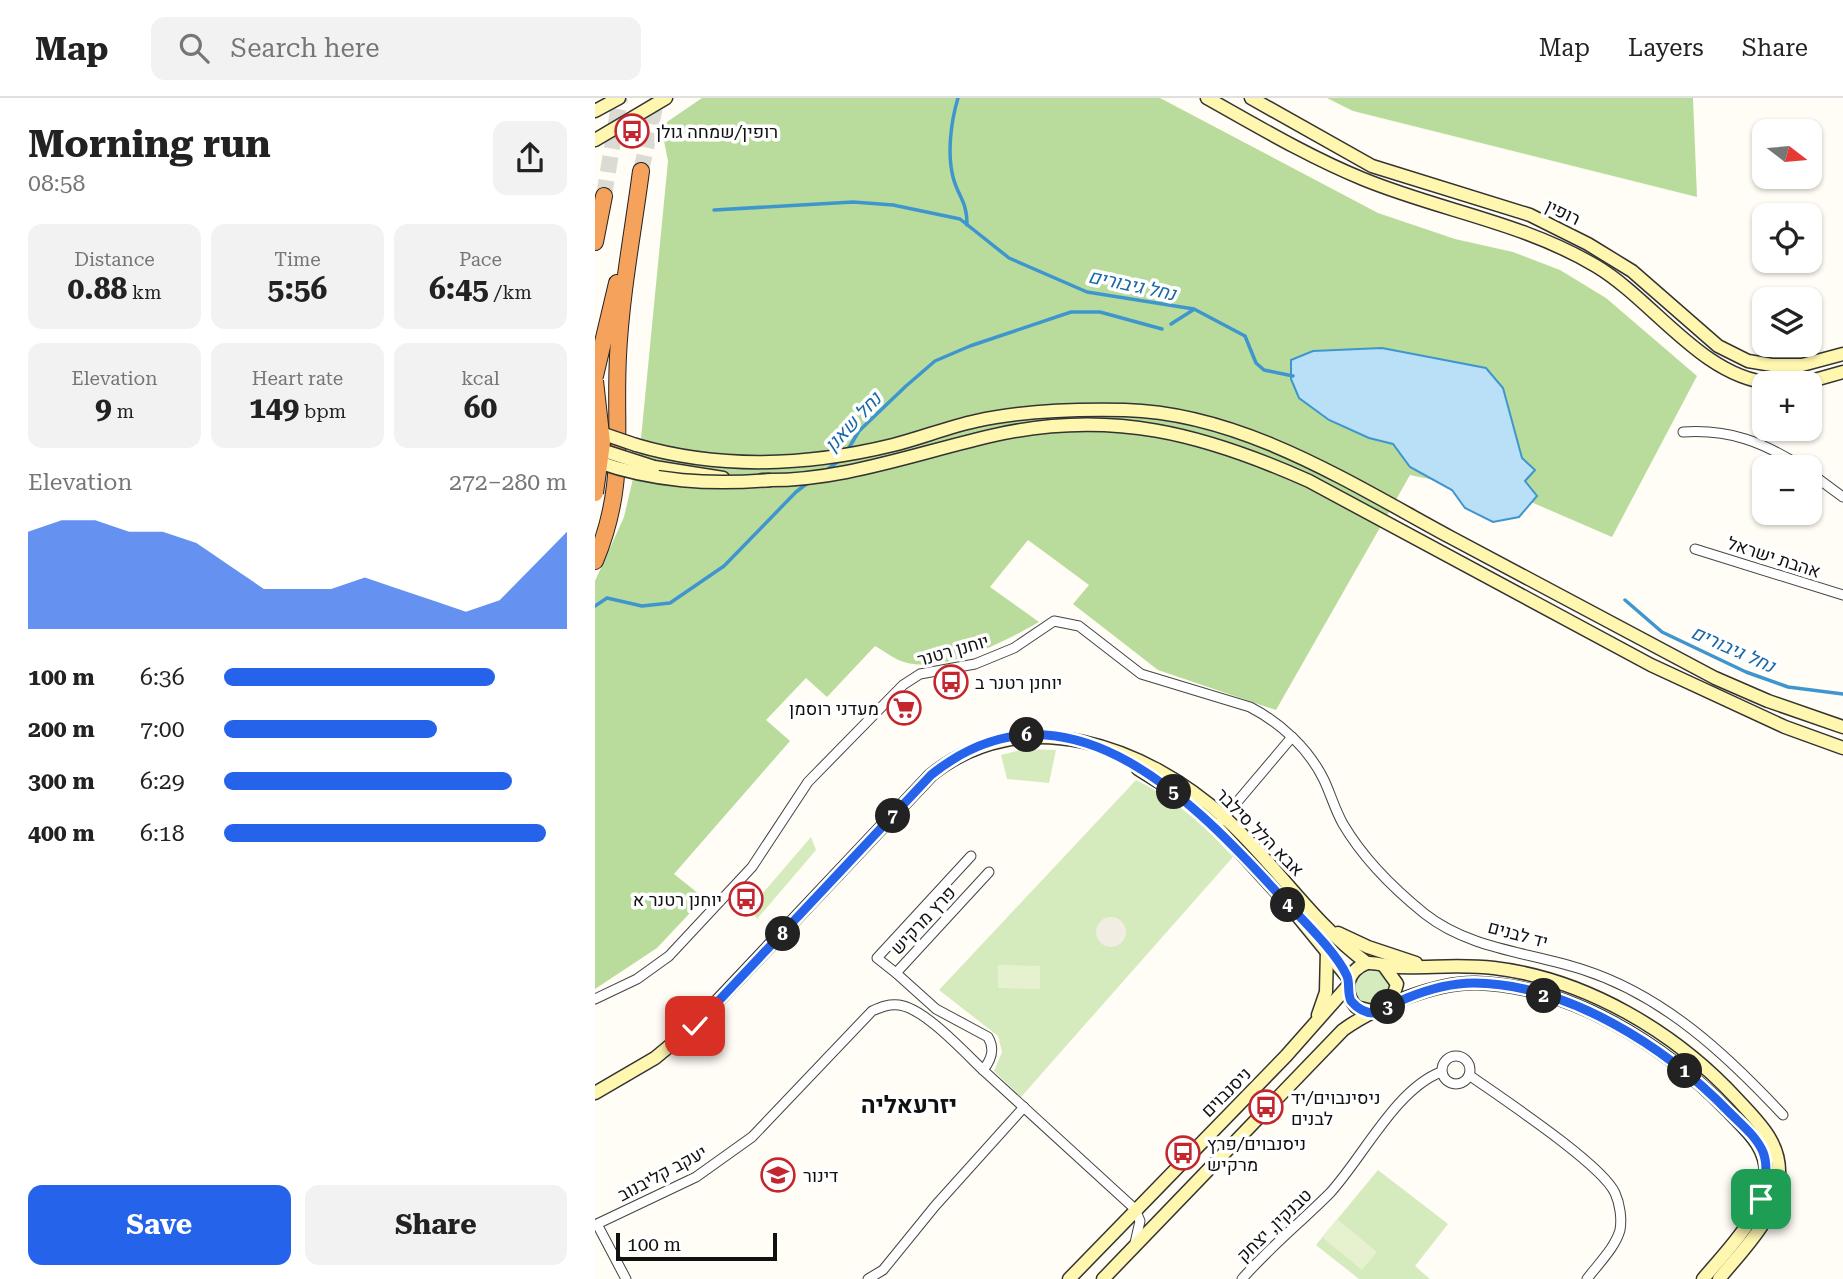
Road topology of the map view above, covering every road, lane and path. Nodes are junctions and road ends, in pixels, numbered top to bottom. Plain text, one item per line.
1 (619, 98) edge
2 (666, 98) edge
3 (1207, 98) edge
4 (1251, 98) edge
5 (595, 111) edge
6 (595, 140) edge
7 (598, 196) tunnel mouth
8 (595, 242) edge
9 (1843, 354) edge
10 (1843, 372) edge
11 (595, 378) edge
12 (1752, 378) edge
13 (1822, 378) edge
14 (595, 430) edge
15 (1683, 432) dead end
16 (595, 448) edge
17 (1780, 455) edge
18 (595, 461) edge
19 (771, 480) junction
20 (1822, 482) edge
21 (595, 493) edge
22 (1843, 497) edge
23 (1695, 549) dead end
24 (595, 561) edge
25 (1843, 595) edge
26 (1843, 727) edge
27 (1292, 737) junction
28 (1843, 748) edge
29 (1221, 822) junction
30 (971, 856) dead end
31 (989, 872) dead end
32 (1329, 929) junction
33 (1327, 950) junction
34 (1367, 963) junction
35 (1384, 965) junction
36 (1434, 966) junction
37 (896, 972) junction
38 (1348, 983) junction
39 (595, 999) edge
40 (1390, 1006) junction
41 (1377, 1012) junction
42 (1314, 1027) junction
43 (983, 1070) junction
44 (1441, 1072) junction
45 (1469, 1075) junction
46 (595, 1093) edge
47 (1024, 1107) junction
48 (1783, 1115) dead end
49 (1135, 1209) junction
50 (596, 1224) edge
51 (1134, 1245) junction
52 (626, 1279) edge
53 (868, 1279) edge
54 (1069, 1279) edge
55 (1103, 1279) edge
56 (1242, 1279) edge
57 (1587, 1279) edge
58 (1703, 1279) edge
59 (1719, 1279) edge

1 - 5 street
2 - 6 street
3 - 12 street, רופין
4 - 9 street, רופין
7 - 8 highway
10 - 13 street
11 - 21 highway, bridge
11 - 24 highway
14 - 26 street, bridge
15 - 17 street
16 - 19 street, bridge
18 - 19 street, bridge
19 - 28 street
20 - 22 street
23 - 25 street, אהבת ישראל
27 - 29 street
27 - 39 street, יוחנן רטנר
27 - 48 street, יד לבנים
29 - 32 street, אבא הלל סילבר
29 - 33 street, אבא הלל סילבר
29 - 46 street, אבא הלל סילבר
30 - 37 street
31 - 37 street, פרץ מרקיש
32 - 34 street, אבא הלל סילבר
32 - 36 street
33 - 38 street, אבא הלל סילבר
33 - 42 street
34 - 35 street
34 - 38 street
35 - 36 street, יד לבנים
35 - 40 street
36 - 59 street, יד לבנים
37 - 43 street, פרץ מרקיש
38 - 41 street
38 - 42 street, ניסנבוים
40 - 41 street
40 - 58 street
41 - 51 street
42 - 49 street, ניסנבוים
43 - 47 street
43 - 50 street, יעקב קליבנוב
44 - 45 street
44 - 45 street
44 - 56 street, טבנקין, יצחק
45 - 57 street
47 - 49 street
47 - 53 street
49 - 51 street
49 - 54 street, ניסנבוים
50 - 52 street, יעקב קליבנוב
51 - 55 street

